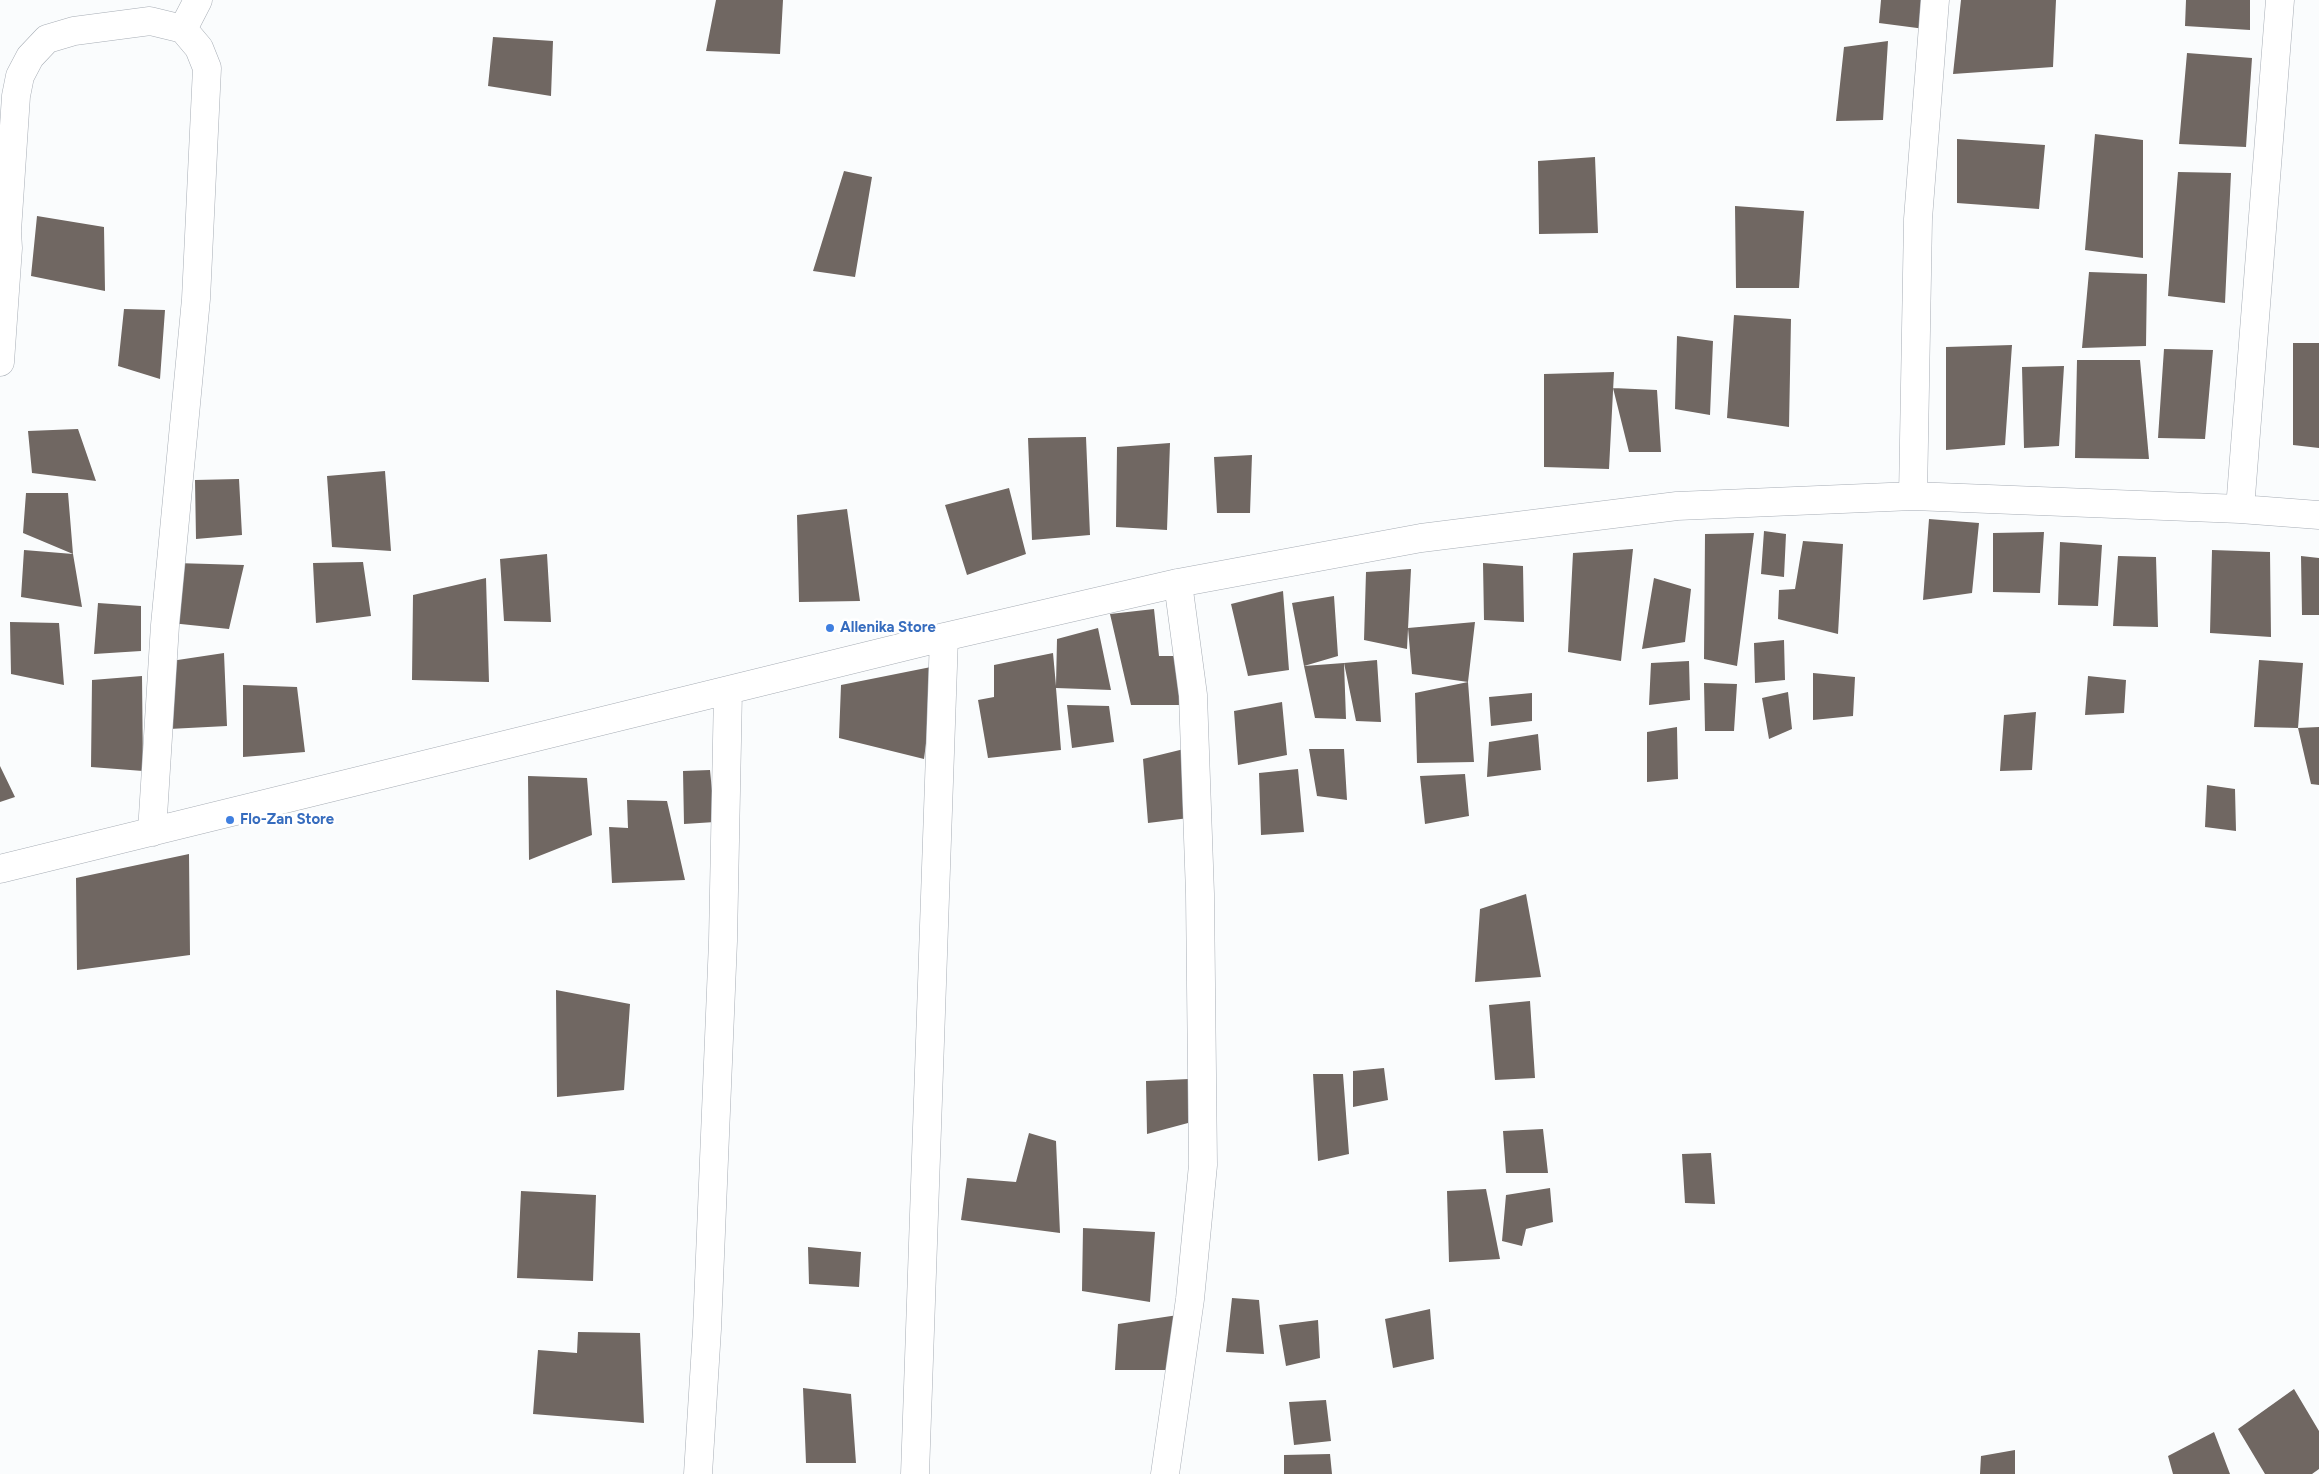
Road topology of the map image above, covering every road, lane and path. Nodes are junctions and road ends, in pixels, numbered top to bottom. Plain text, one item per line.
1 (198, 0) edge
2 (1935, 0) edge
3 (2280, 0) edge
4 (183, 29) junction
5 (4, 231) edge
6 (0, 362) edge
7 (1913, 496) junction
8 (2240, 509) junction
9 (2319, 515) edge
10 (1178, 583) junction
11 (944, 637) junction
12 (728, 691) junction
13 (152, 832) junction
14 (0, 869) edge
15 (698, 1474) edge
16 (915, 1474) edge
17 (1165, 1474) edge

1 - 4 street
2 - 7 street
3 - 8 street
4 - 5 street
4 - 13 street
5 - 6 street
7 - 8 street
7 - 10 street
8 - 9 street
10 - 11 street
10 - 17 street
11 - 12 street
11 - 16 street
12 - 13 street
12 - 15 street
13 - 14 street

